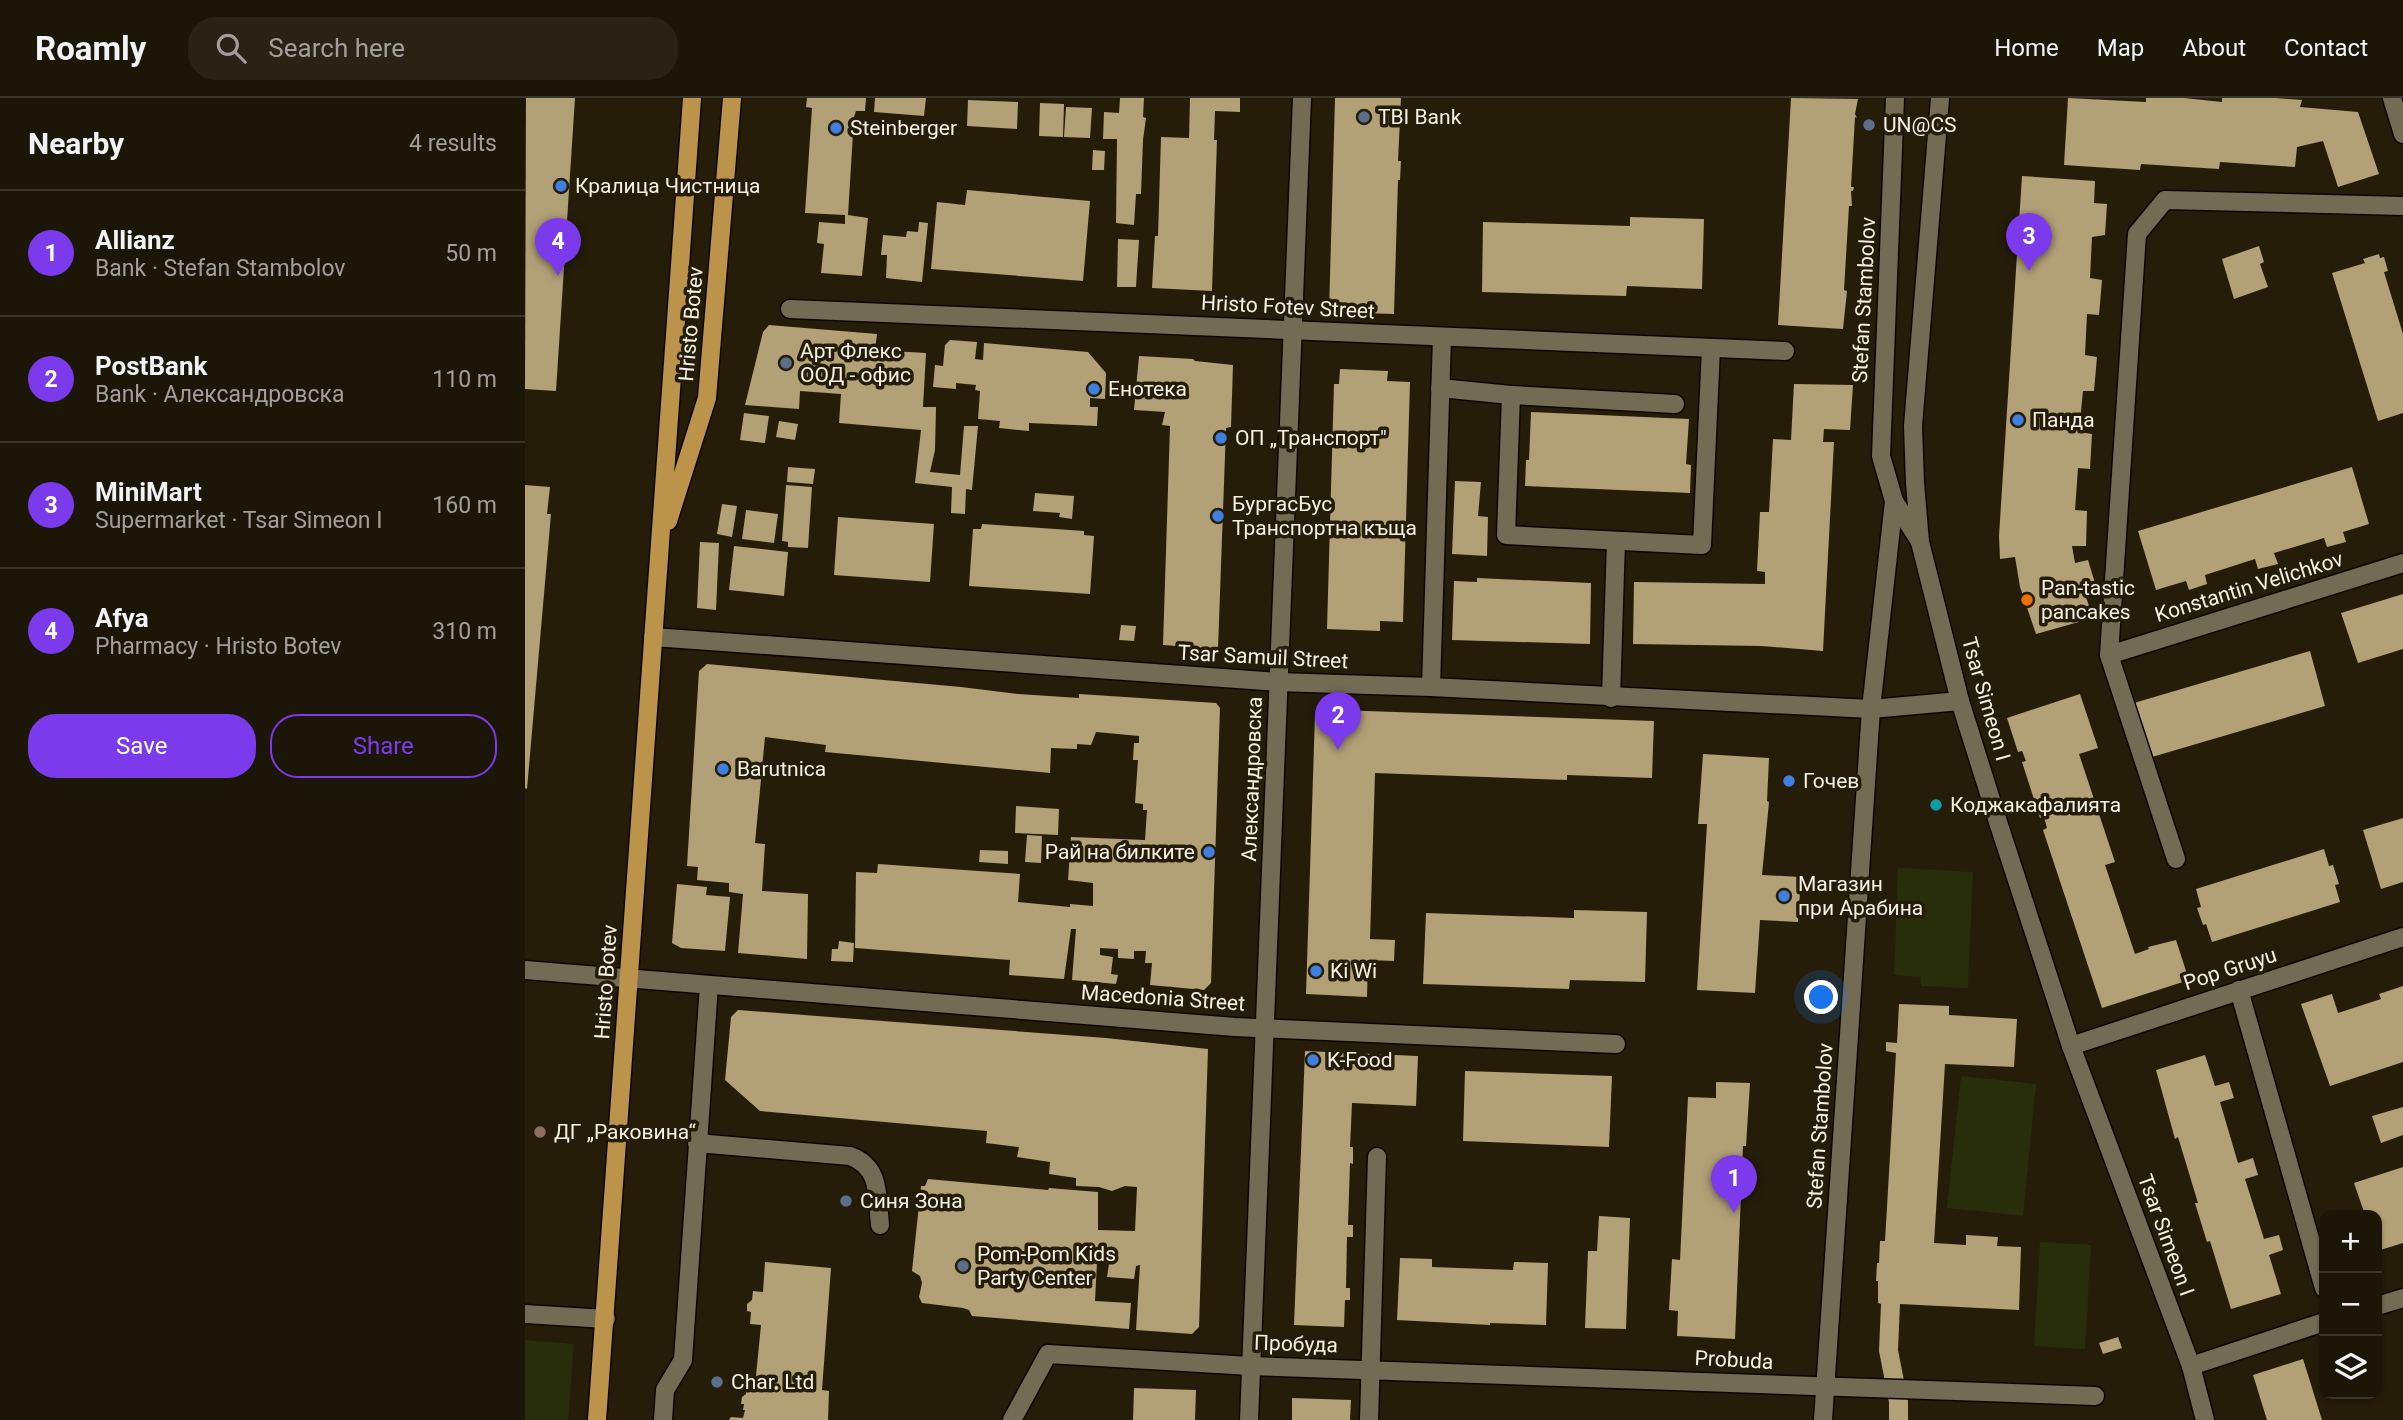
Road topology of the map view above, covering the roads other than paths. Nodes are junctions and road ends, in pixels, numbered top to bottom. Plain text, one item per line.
1 (692, 98) edge
2 (732, 98) edge
3 (1302, 98) edge
4 (1895, 98) edge
5 (1940, 98) edge
6 (2392, 98) edge
7 (2403, 134) edge
8 (2403, 206) edge
9 (790, 309) dead end
10 (1293, 330) junction
11 (1442, 337) junction
12 (1711, 348) junction
13 (1785, 351) dead end
14 (1440, 388) junction
15 (1511, 395) junction
16 (1675, 404) dead end
17 (1894, 501) junction
18 (1616, 541) junction
19 (1920, 542) junction
20 (659, 547) junction
21 (2403, 563) edge
22 (653, 637) junction
23 (2109, 655) junction
24 (1278, 682) junction
25 (1431, 687) junction
26 (1611, 698) junction
27 (1960, 701) junction
28 (1871, 709) junction
29 (2176, 859) dead end
30 (2403, 937) edge
31 (525, 970) edge
32 (629, 977) junction
33 (709, 985) junction
34 (2239, 990) junction
35 (1264, 1028) junction
36 (1616, 1044) dead end
37 (2071, 1046) junction
38 (697, 1143) junction
39 (1377, 1157) dead end
40 (880, 1225) dead end
41 (2320, 1273) edge
42 (2403, 1298) edge
43 (2382, 1304) edge
44 (525, 1314) edge
45 (605, 1319) junction
46 (2319, 1324) edge
47 (1251, 1366) junction
48 (2191, 1366) junction
49 (1370, 1369) junction
50 (1826, 1387) junction
51 (2095, 1396) dead end
52 (597, 1420) edge
53 (663, 1420) edge
54 (1012, 1420) edge
55 (1249, 1420) edge
56 (1370, 1420) edge
57 (1823, 1420) edge
58 (2206, 1420) edge

1 - 20 main road, Hristo Botev
2 - 20 main road, Hristo Botev
3 - 10 street, Александровска
4 - 17 street, Stefan Stambolov
5 - 19 street, Tsar Simeon I
6 - 7 street
8 - 23 street
9 - 10 street, Hristo Fotev Street
10 - 11 street, Hristo Fotev Street
10 - 24 street, Александровска
11 - 12 street, Hristo Fotev Street
11 - 14 street
12 - 13 street, Hristo Fotev Street
12 - 18 street
14 - 15 street
14 - 25 street
15 - 16 street
15 - 18 street
17 - 19 street, Stefan Stambolov
17 - 28 street, Stefan Stambolov
18 - 26 street
19 - 27 street, Tsar Simeon I
20 - 22 main road, Hristo Botev
21 - 23 street, Konstantin Velichkov
22 - 24 street, Tsar Samuil Street
22 - 32 main road, Hristo Botev
23 - 29 street
24 - 25 street, Tsar Samuil Street
24 - 35 street, Александровска
25 - 26 street, Tsar Samuil Street
26 - 28 street, Tsar Samuil Street
27 - 28 street, Tsar Samuil Street
27 - 37 street, Tsar Simeon I
28 - 50 street, Stefan Stambolov
30 - 34 street, Pop Gruyu
31 - 32 street
32 - 33 street, Macedonia Street
32 - 45 main road, Hristo Botev
33 - 35 street, Macedonia Street
33 - 38 street
34 - 37 street, Pop Gruyu
34 - 41 street
35 - 36 street, Macedonia Street
35 - 47 street, Александровска
37 - 48 street, Tsar Simeon I
38 - 40 street
38 - 53 street
39 - 49 street
42 - 43 street
44 - 45 street
45 - 52 main road, Hristo Botev
46 - 48 street
47 - 49 street, Пробуда
47 - 54 street, Пробуда
47 - 55 street, Александровска
48 - 58 street, Tsar Simeon I
49 - 50 street, Probuda
49 - 56 street
50 - 51 street, Probuda
50 - 57 street, Stefan Stambolov

